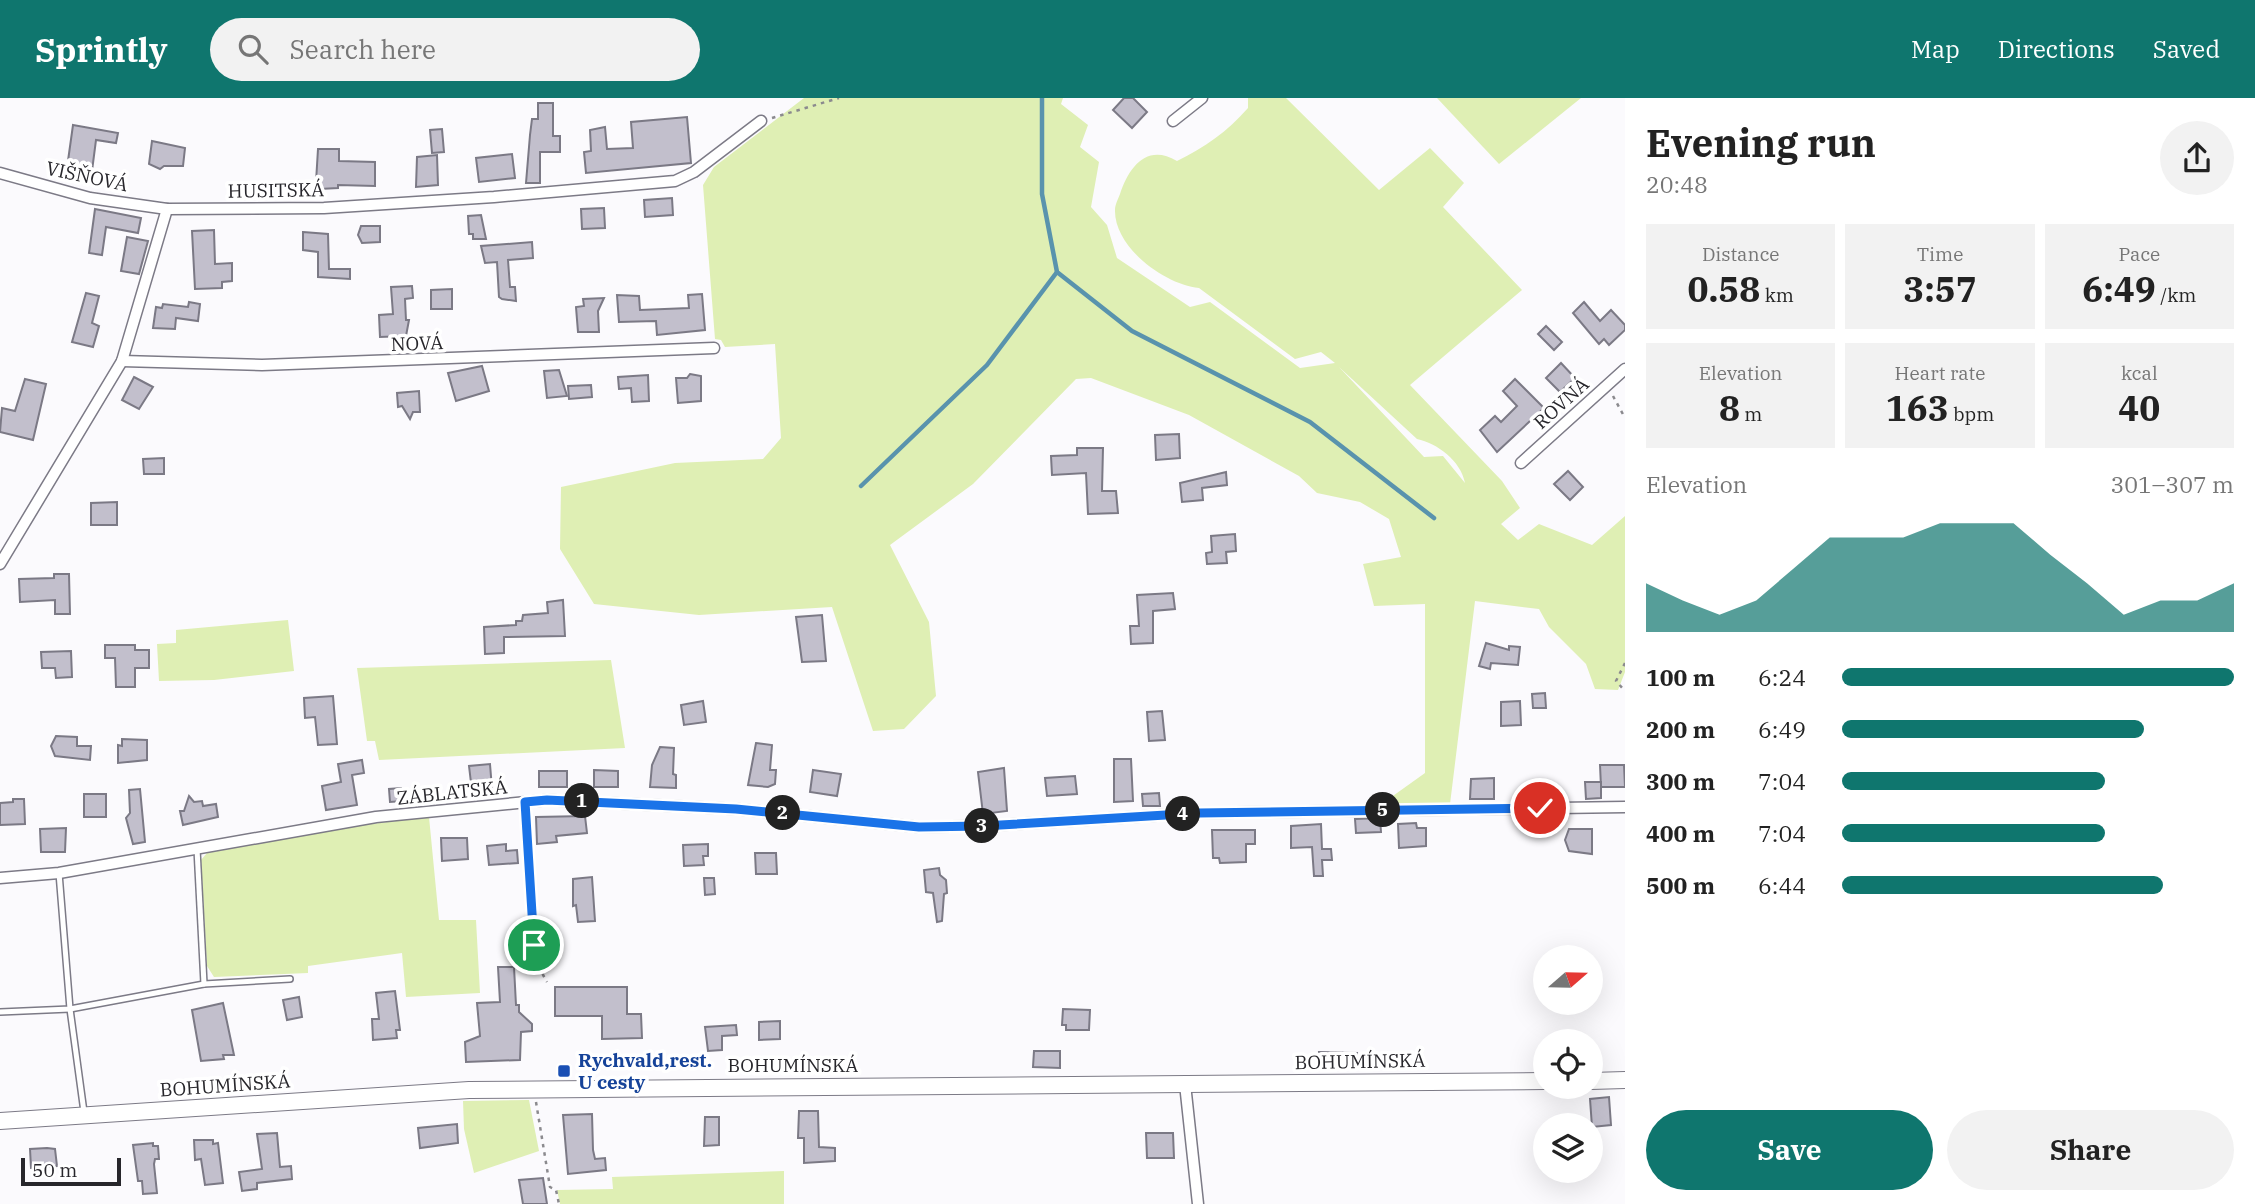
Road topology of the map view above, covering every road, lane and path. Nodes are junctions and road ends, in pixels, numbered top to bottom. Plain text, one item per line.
1 (839, 98) edge
2 (1202, 98) edge
3 (761, 121) joint
4 (1173, 121) dead end
5 (0, 173) edge
6 (167, 209) junction
7 (714, 348) dead end
8 (122, 361) junction
9 (1625, 369) edge
10 (1607, 385) junction
11 (1625, 418) edge
12 (1521, 463) dead end
13 (0, 565) edge
14 (1625, 663) edge
15 (1625, 691) edge
16 (525, 802) junction
17 (1625, 807) edge
18 (197, 849) junction
19 (59, 873) junction
20 (0, 878) edge
21 (290, 979) dead end
22 (547, 982) dead end
23 (204, 984) junction
24 (70, 1009) junction
25 (0, 1012) edge
26 (1603, 1080) edge
27 (1625, 1080) edge
28 (1533, 1081) edge
29 (1185, 1084) junction
30 (534, 1089) junction
31 (85, 1115) junction
32 (0, 1121) edge
33 (559, 1204) edge
34 (1198, 1204) edge

1 - 3 path
2 - 4 street
3 - 6 street, HUSITSKÁ
5 - 6 street, VIŠŇOVÁ
6 - 8 street
7 - 8 street, NOVÁ
8 - 13 street
9 - 10 street, ROVNÁ
10 - 11 path
10 - 12 street, ROVNÁ
14 - 15 path
16 - 17 street, ZÁBLATSKÁ
16 - 18 street, ZÁBLATSKÁ
16 - 22 path
18 - 19 street, ZÁBLATSKÁ
18 - 23 lane
19 - 20 street, ZÁBLATSKÁ
19 - 24 lane
21 - 23 lane
23 - 24 lane
24 - 25 lane
24 - 31 lane
26 - 27 main road
28 - 29 main road, BOHUMÍNSKÁ
29 - 30 main road, BOHUMÍNSKÁ
29 - 34 street
30 - 31 main road, BOHUMÍNSKÁ
30 - 33 path
31 - 32 main road, BOHUMÍNSKÁ

